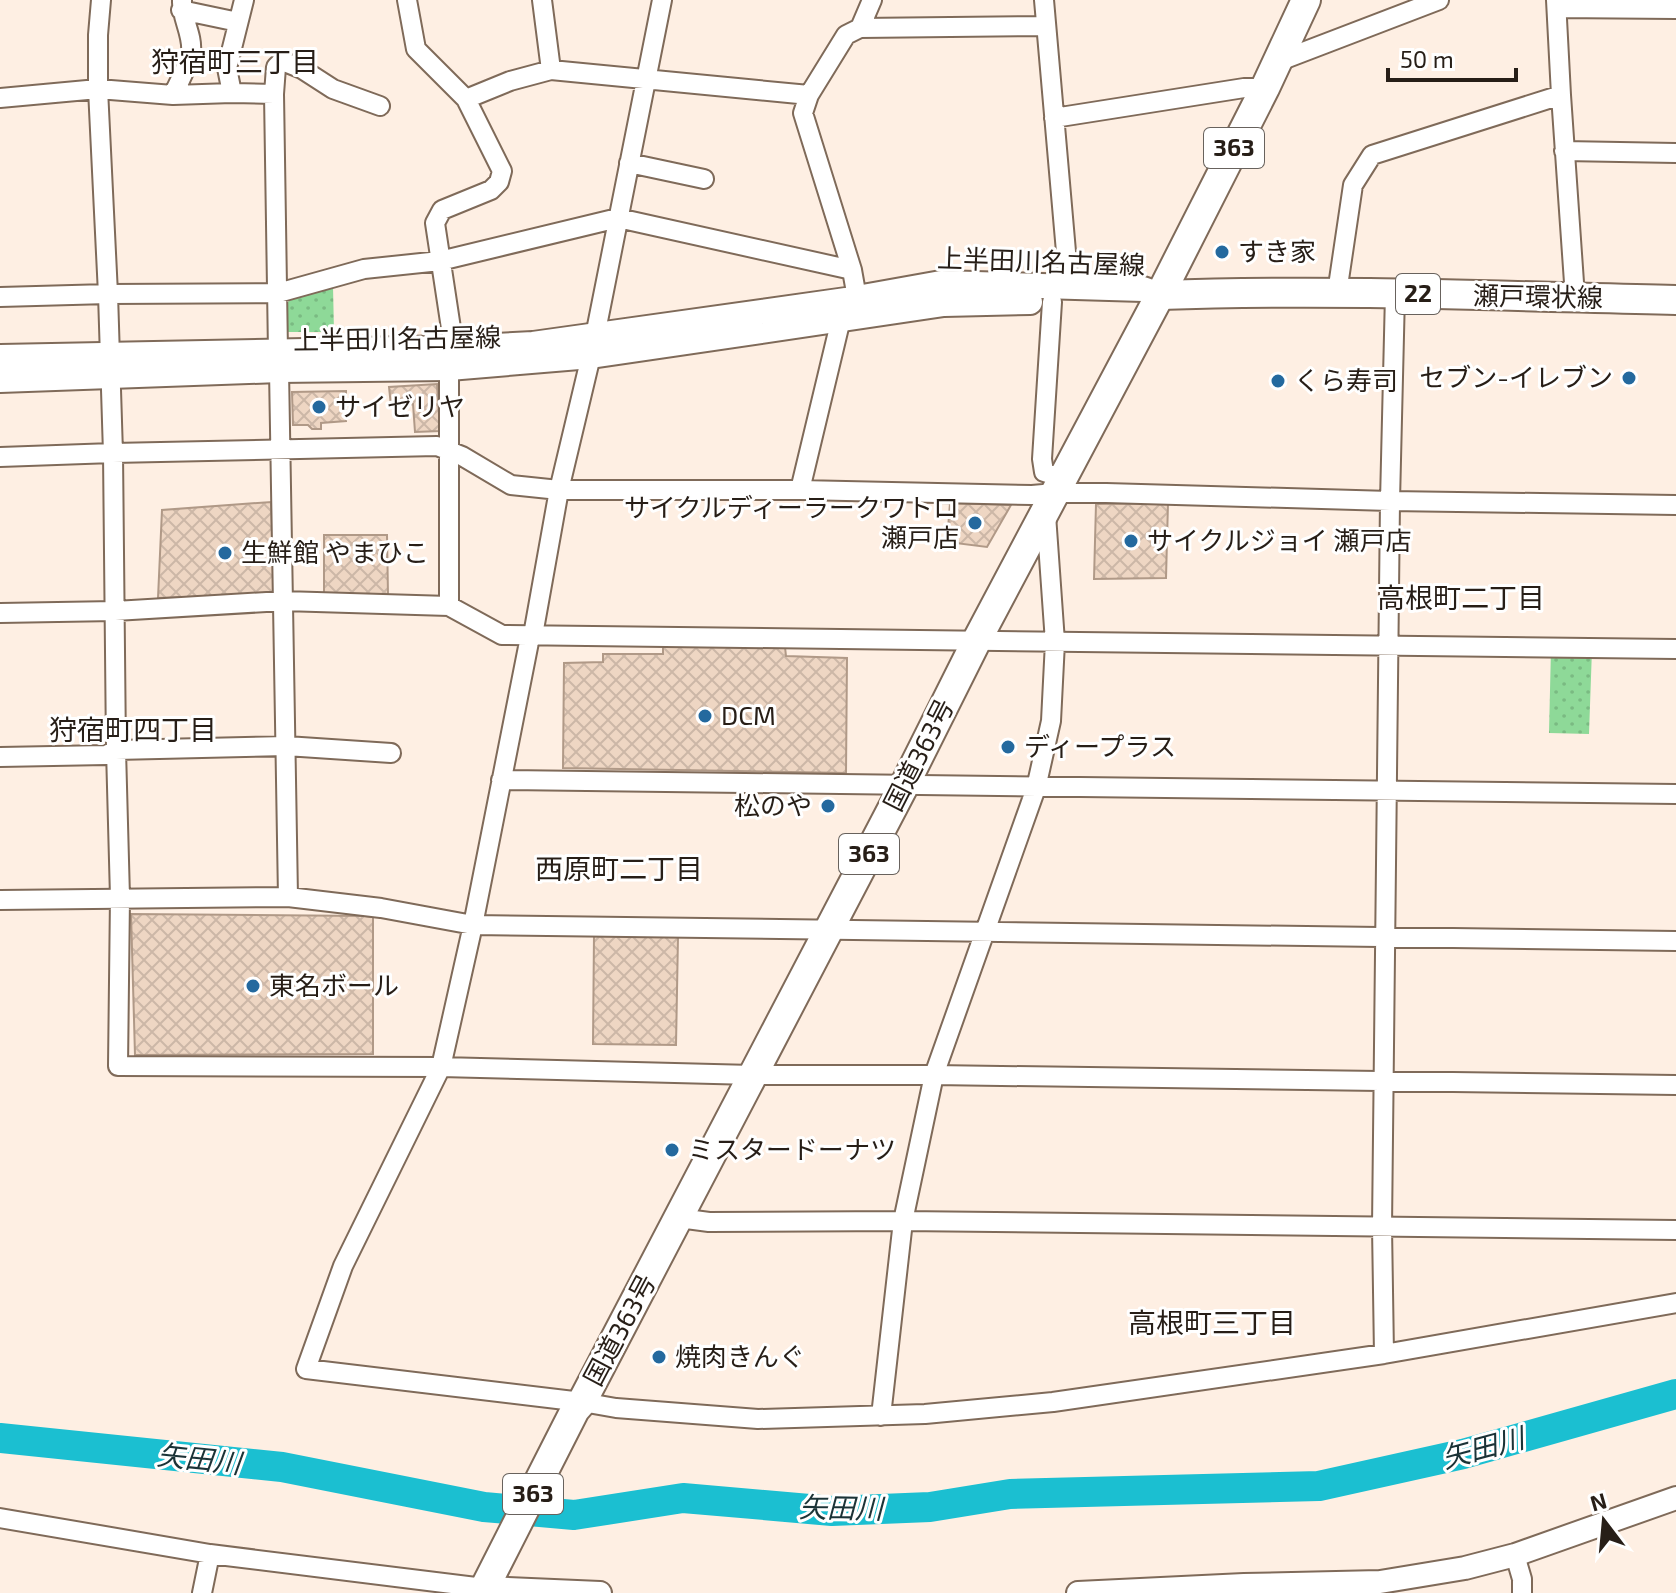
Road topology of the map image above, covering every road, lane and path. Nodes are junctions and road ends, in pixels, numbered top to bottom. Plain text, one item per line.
1 (101, 0) edge
2 (244, 0) edge
3 (407, 0) edge
4 (542, 0) edge
5 (872, 0) edge
6 (1044, 0) edge
7 (1306, 0) edge
8 (1439, 0) edge
9 (661, 1) edge
10 (1556, 4) edge
11 (182, 5) edge
12 (1676, 9) edge
13 (238, 22) junction
14 (1046, 26) junction
15 (860, 28) junction
16 (1277, 62) junction
17 (551, 70) junction
18 (646, 80) junction
19 (1265, 88) junction
20 (98, 89) junction
21 (232, 93) junction
22 (274, 94) junction
23 (173, 95) junction
24 (809, 95) junction
25 (1561, 95) junction
26 (0, 98) edge
27 (466, 99) junction
28 (380, 106) dead end
29 (1054, 118) junction
30 (1564, 151) junction
31 (1676, 153) edge
32 (629, 163) junction
33 (704, 179) dead end
34 (618, 218) junction
35 (440, 261) junction
36 (852, 270) junction
37 (278, 293) junction
38 (1337, 293) junction
39 (108, 294) junction
40 (1060, 294) junction
41 (1395, 294) junction
42 (1160, 295) junction
43 (0, 297) edge
44 (1575, 297) junction
45 (857, 298) junction
46 (1676, 300) edge
47 (841, 319) junction
48 (593, 346) junction
49 (0, 357) edge
50 (451, 358) junction
51 (278, 361) junction
52 (111, 366) junction
53 (0, 380) edge
54 (281, 449) junction
55 (449, 450) junction
56 (113, 453) junction
57 (0, 457) edge
58 (559, 490) junction
59 (800, 490) junction
60 (1055, 494) junction
61 (1390, 501) junction
62 (1676, 505) edge
63 (283, 601) junction
64 (449, 606) junction
65 (115, 611) junction
66 (0, 613) edge
67 (533, 635) junction
68 (977, 640) junction
69 (1055, 642) junction
70 (1389, 645) junction
71 (1676, 649) edge
72 (286, 746) junction
73 (116, 750) junction
74 (391, 753) dead end
75 (0, 757) edge
76 (501, 780) junction
77 (905, 784) junction
78 (1036, 788) junction
79 (1388, 792) junction
80 (1676, 794) edge
81 (120, 897) junction
82 (288, 897) junction
83 (0, 900) edge
84 (473, 925) junction
85 (829, 930) junction
86 (986, 931) junction
87 (1385, 937) junction
88 (1676, 941) edge
89 (441, 1067) junction
90 (753, 1075) junction
91 (934, 1075) junction
92 (1383, 1082) junction
93 (1676, 1085) edge
94 (679, 1218) junction
95 (903, 1221) junction
96 (1382, 1227) junction
97 (1676, 1230) edge
98 (1676, 1303) edge
99 (1384, 1354) junction
100 (578, 1406) junction
101 (881, 1416) junction
102 (1676, 1498) edge
103 (0, 1518) edge
104 (210, 1554) junction
105 (1515, 1555) junction
106 (485, 1586) edge
107 (1244, 1589) edge
108 (202, 1593) edge
109 (600, 1593) edge
110 (1078, 1593) edge
111 (1522, 1593) edge

1 - 20 street
2 - 13 street
3 - 27 street
4 - 17 street
5 - 15 street
6 - 14 street
7 - 16 main road, 国道363号 / 363
8 - 16 street
9 - 18 street
10 - 12 street
10 - 25 street
11 - 13 street
11 - 23 street
13 - 21 street
14 - 15 street
14 - 29 street
15 - 24 street
16 - 19 main road, 国道363号 / 363
17 - 18 street
17 - 27 street
18 - 24 street
18 - 32 street
19 - 29 street
19 - 42 main road, 国道363号 / 363
20 - 23 street
20 - 26 street
20 - 39 street
21 - 22 street
21 - 23 street
22 - 28 street
22 - 37 street
24 - 36 street
25 - 30 street
25 - 38 street
27 - 35 street
29 - 40 street
30 - 31 street
30 - 44 street
32 - 33 street
32 - 34 street
34 - 35 street
34 - 36 street
34 - 48 street
35 - 37 street
35 - 50 street
36 - 45 street
37 - 39 street
37 - 51 street
38 - 41 main road, 瀬戸環状線 / 22
38 - 42 main road, 瀬戸環状線 / 22
39 - 43 street
39 - 52 street
40 - 42 main road, 上半田川名古屋線
40 - 45 main road, 上半田川名古屋線
40 - 47 main road, 上半田川名古屋線
40 - 60 street
41 - 44 main road, 瀬戸環状線 / 22
41 - 61 street
42 - 60 main road, 国道363号 / 363
44 - 46 main road, 瀬戸環状線 / 22
45 - 48 main road, 上半田川名古屋線
47 - 48 main road, 上半田川名古屋線
47 - 59 street
48 - 50 main road, 上半田川名古屋線
48 - 58 street
49 - 52 main road, 上半田川名古屋線
50 - 51 main road, 上半田川名古屋線
50 - 55 street
51 - 52 main road, 上半田川名古屋線
51 - 54 street
52 - 53 main road, 上半田川名古屋線
52 - 56 street
54 - 55 street
54 - 56 street
54 - 63 street
55 - 58 street
55 - 64 street
56 - 57 street
56 - 65 street
58 - 59 street
58 - 67 street
59 - 60 street
60 - 61 street
60 - 68 main road, 国道363号 / 363
60 - 69 street
61 - 62 street
61 - 70 street
63 - 64 street
63 - 65 street
63 - 72 street
64 - 67 street
65 - 66 street
65 - 73 street
67 - 68 street
67 - 76 street
68 - 69 street
68 - 77 main road, 国道363号 / 363
69 - 70 street
69 - 78 street
70 - 71 street
70 - 79 street
72 - 73 street
72 - 74 street
72 - 82 street
73 - 75 street
73 - 81 street
76 - 77 street
76 - 84 street
77 - 78 street
77 - 85 main road, 国道363号 / 363
78 - 79 street
78 - 86 street
79 - 80 street
79 - 87 street
81 - 82 street
81 - 83 street
81 - 89 street
82 - 84 street
84 - 85 street
84 - 89 street
85 - 86 street
85 - 90 main road, 国道363号 / 363
86 - 87 street
86 - 91 street
87 - 88 street
87 - 92 street
89 - 90 street
89 - 100 street
90 - 91 street
90 - 94 main road, 国道363号 / 363
91 - 92 street
91 - 95 street
92 - 93 street
92 - 96 street
94 - 95 street
94 - 100 main road, 国道363号 / 363
95 - 96 street
95 - 101 street
96 - 97 street
96 - 99 street
98 - 99 street
99 - 101 street
100 - 101 street
100 - 106 main road, 国道363号 / 363
102 - 105 street
103 - 104 street
104 - 106 street
104 - 108 street
105 - 107 street
105 - 111 street
106 - 109 street
107 - 110 street

